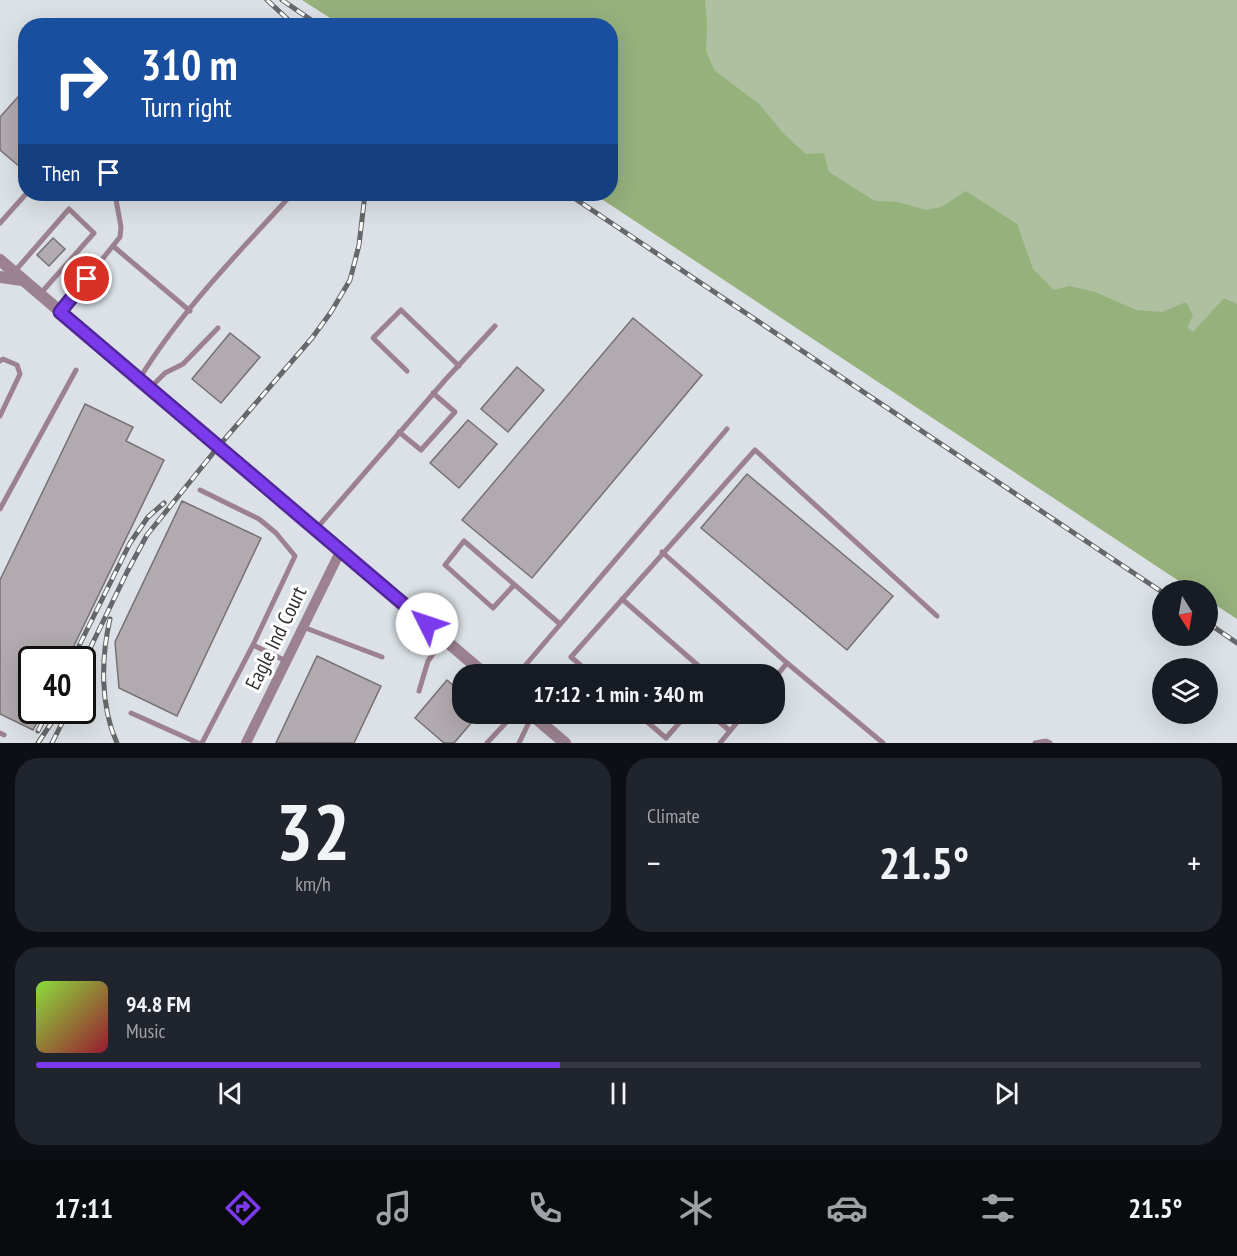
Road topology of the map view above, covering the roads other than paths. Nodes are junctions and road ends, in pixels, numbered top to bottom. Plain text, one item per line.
1 (20, 201) edge
2 (116, 201) edge
3 (286, 201) edge
4 (0, 223) edge
5 (113, 246) junction
6 (0, 260) edge
7 (14, 272) junction
8 (0, 277) edge
9 (24, 280) junction
10 (40, 294) junction
11 (190, 311) junction
12 (60, 312) junction
13 (495, 326) dead end
14 (218, 328) dead end
15 (0, 361) edge
16 (459, 366) junction
17 (76, 370) dead end
18 (407, 371) dead end
19 (139, 380) junction
20 (150, 388) junction
21 (433, 393) junction
22 (0, 416) edge
23 (727, 429) dead end
24 (399, 432) junction
25 (200, 490) dead end
26 (0, 510) edge
27 (316, 529) junction
28 (341, 550) junction
29 (662, 552) junction
30 (514, 585) junction
31 (622, 599) junction
32 (937, 616) dead end
33 (560, 624) junction
34 (303, 627) junction
35 (444, 639) junction
36 (253, 645) junction
37 (382, 657) dead end
38 (286, 661) junction
39 (787, 663) junction
40 (473, 664) edge
41 (526, 664) edge
42 (579, 664) edge
43 (696, 664) edge
44 (785, 665) edge
45 (419, 691) dead end
46 (131, 713) dead end
47 (505, 724) edge
48 (528, 724) edge
49 (543, 724) edge
50 (650, 724) edge
51 (678, 724) edge
52 (722, 724) edge
53 (736, 724) edge
54 (730, 731) junction
55 (200, 743) edge
56 (246, 743) edge
57 (487, 743) edge
58 (519, 743) edge
59 (565, 743) edge
60 (720, 743) edge
61 (884, 743) edge
62 (1035, 743) edge
63 (1050, 743) edge

1 - 4 lane
2 - 5 lane
3 - 11 lane
5 - 11 lane
5 - 12 lane
6 - 7 street
7 - 9 street
7 - 10 lane
8 - 9 street
9 - 10 street
10 - 12 street
11 - 19 lane
12 - 19 street
13 - 16 lane
14 - 20 lane
15 - 22 lane
16 - 18 lane
16 - 21 lane
17 - 26 lane
19 - 20 street
20 - 27 street
21 - 24 lane
21 - 24 lane
23 - 33 lane
24 - 27 lane
25 - 36 lane
27 - 28 street
28 - 34 street, Eagle Ind Court
28 - 35 street
29 - 31 lane
29 - 32 lane
29 - 39 lane
30 - 30 lane
30 - 33 lane
31 - 42 lane
31 - 43 lane
33 - 41 lane
34 - 37 lane
34 - 38 street, Eagle Ind Court
35 - 40 street
35 - 45 lane
36 - 38 lane
36 - 55 lane
38 - 56 street, Eagle Ind Court
39 - 44 lane
39 - 61 lane
46 - 55 lane
47 - 57 lane
48 - 58 lane
49 - 59 street
50 - 51 lane
52 - 54 lane
53 - 54 lane
54 - 60 lane
62 - 63 lane

